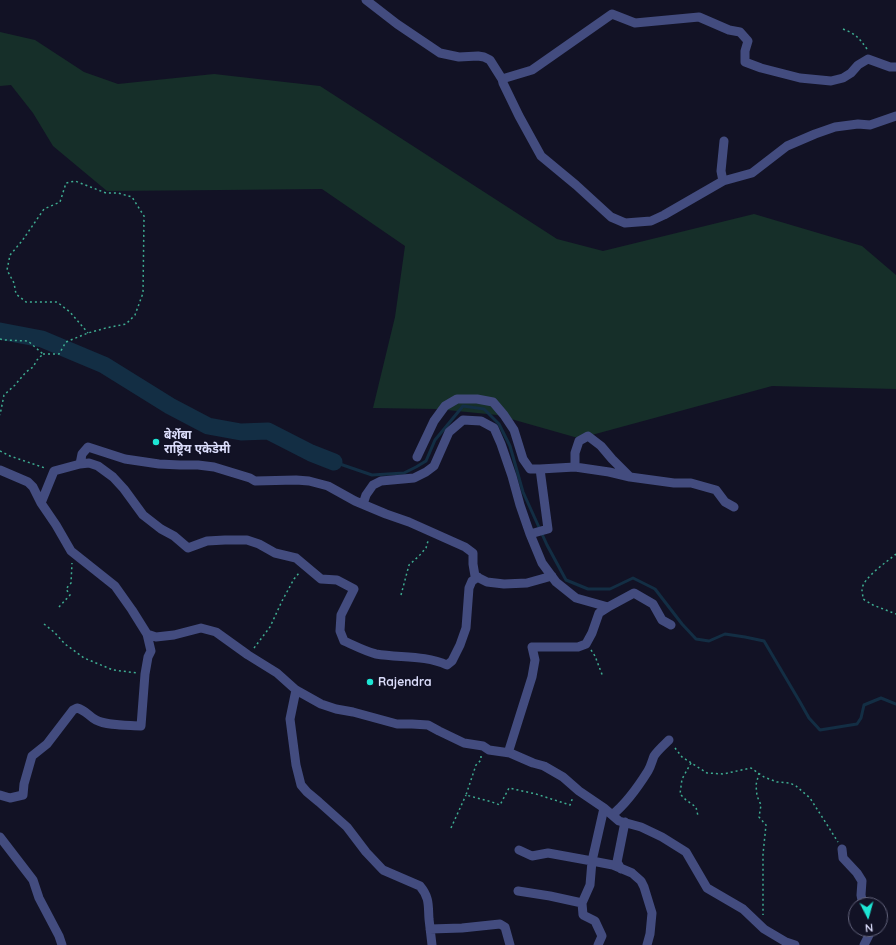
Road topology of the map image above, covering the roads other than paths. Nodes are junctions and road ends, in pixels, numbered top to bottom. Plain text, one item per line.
1 (366, 0) edge
2 (896, 67) edge
3 (502, 80) junction
4 (896, 116) edge
5 (724, 141) dead end
6 (723, 181) junction
7 (417, 458) dead end
8 (80, 464) junction
9 (575, 467) junction
10 (0, 470) edge
11 (540, 470) junction
12 (630, 477) junction
13 (40, 503) junction
14 (363, 504) junction
15 (734, 507) dead end
16 (530, 534) junction
17 (552, 576) junction
18 (478, 577) junction
19 (608, 607) junction
20 (671, 626) dead end
21 (147, 634) junction
22 (296, 690) junction
23 (669, 740) road end
24 (510, 753) junction
25 (0, 794) edge
26 (604, 808) junction
27 (612, 815) junction
28 (625, 822) junction
29 (0, 837) edge
30 (842, 849) road end
31 (519, 850) dead end
32 (592, 861) junction
33 (621, 869) junction
34 (518, 890) dead end
35 (861, 897) edge
36 (582, 903) junction
37 (430, 929) junction
38 (62, 945) edge
39 (432, 945) edge
40 (510, 945) edge
41 (598, 945) edge
42 (647, 945) edge
43 (795, 945) edge

1 - 3 street
2 - 3 street
3 - 6 street
4 - 6 street
5 - 6 street
7 - 11 street
8 - 13 street
8 - 14 street
8 - 18 street
9 - 11 street
9 - 12 street
9 - 12 street
10 - 13 street
11 - 16 street
12 - 15 street
13 - 21 street
14 - 16 street
14 - 18 street
16 - 17 street
17 - 18 street
17 - 19 street
19 - 20 street
19 - 24 street
21 - 22 street
21 - 25 street
22 - 24 street
22 - 37 street
23 - 27 street
24 - 26 street
26 - 27 street
26 - 32 street
27 - 28 street
28 - 33 street
28 - 43 street
29 - 38 street
30 - 35 street
31 - 32 street
32 - 33 street
32 - 36 street
33 - 42 street
34 - 36 street
36 - 41 street
37 - 39 street
37 - 40 street

